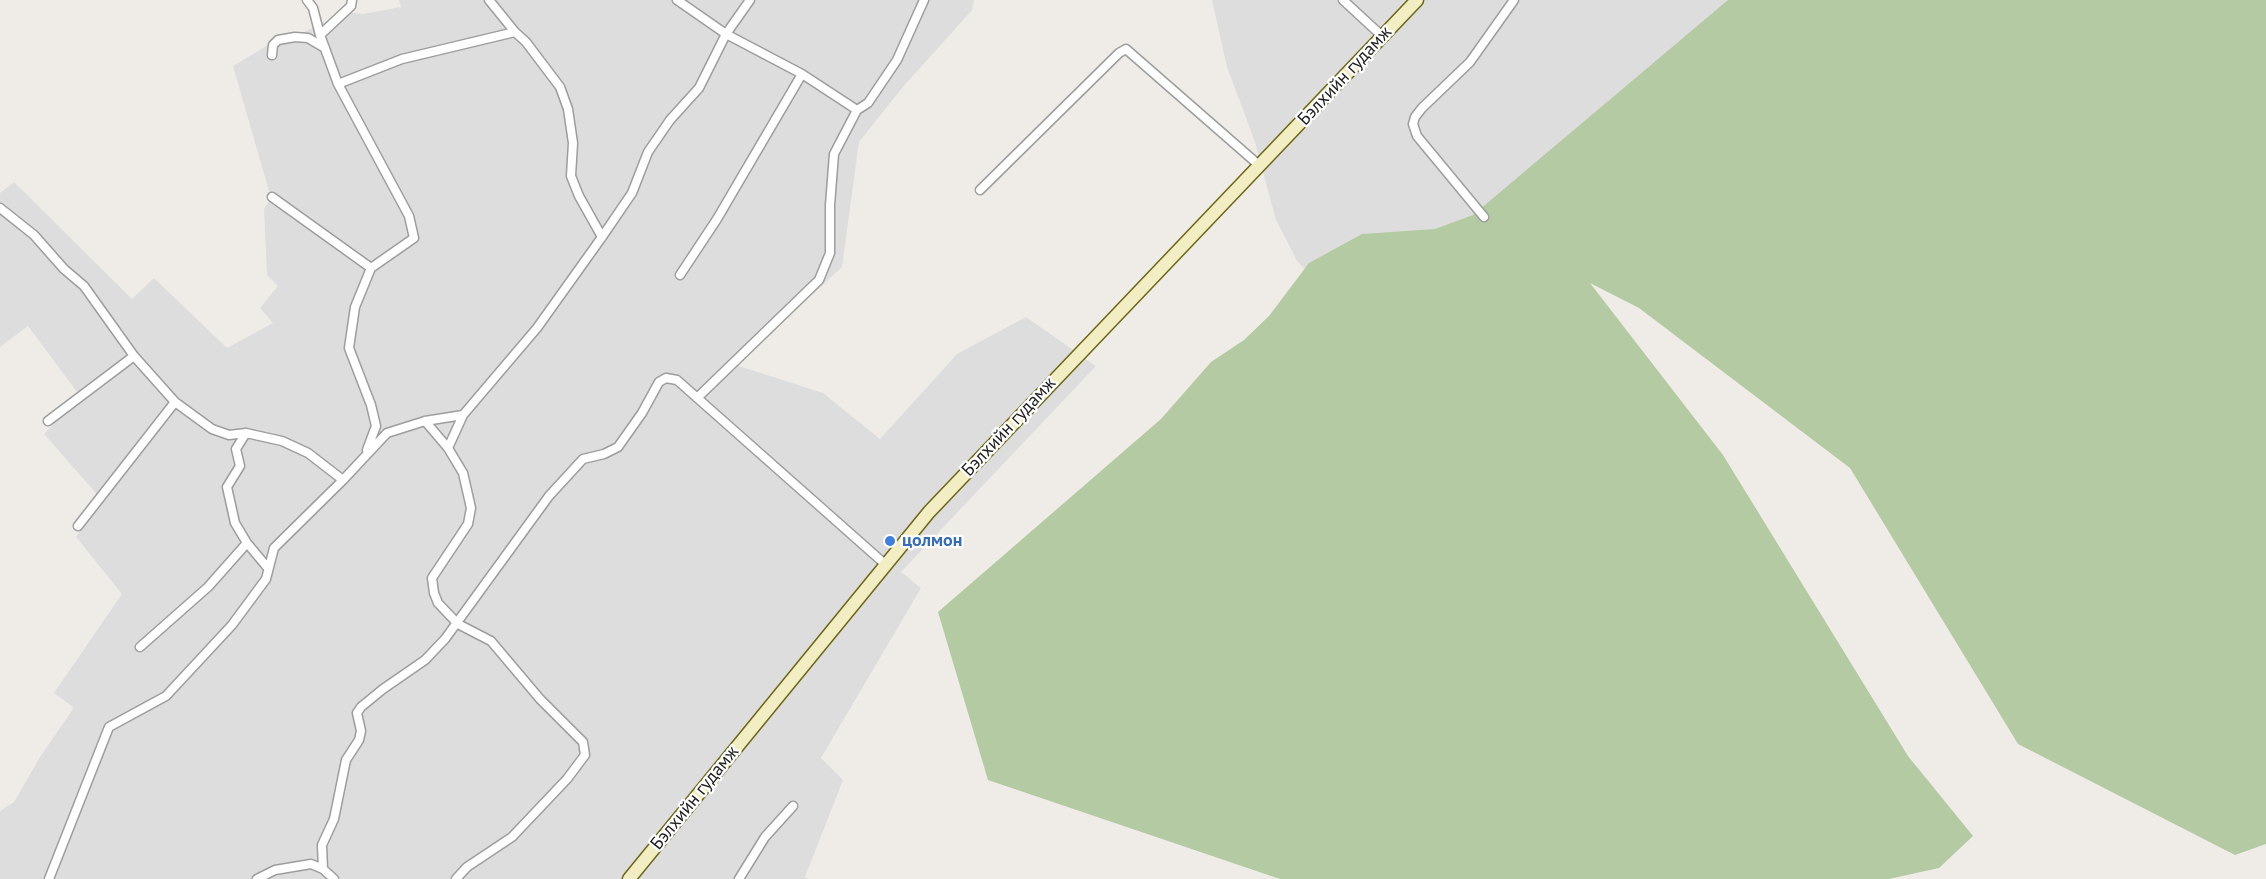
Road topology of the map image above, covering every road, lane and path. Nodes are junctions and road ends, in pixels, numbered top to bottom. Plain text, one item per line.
1 (307, 0) edge
2 (352, 0) edge
3 (489, 0) edge
4 (676, 0) edge
5 (750, 0) edge
6 (924, 0) edge
7 (1343, 0) edge
8 (1417, 0) edge
9 (1514, 0) edge
10 (515, 32) junction
11 (726, 34) junction
12 (320, 35) junction
13 (1382, 36) junction
14 (325, 48) junction
15 (272, 55) dead end
16 (802, 74) junction
17 (339, 84) junction
18 (856, 110) junction
19 (1260, 166) junction
20 (980, 190) dead end
21 (272, 197) dead end
22 (0, 208) edge
23 (1484, 217) dead end
24 (602, 237) junction
25 (371, 268) junction
26 (680, 275) dead end
27 (134, 356) junction
28 (697, 398) junction
29 (175, 402) junction
30 (463, 415) junction
31 (48, 421) dead end
32 (425, 422) junction
33 (246, 433) junction
34 (448, 448) junction
35 (367, 453) junction
36 (343, 480) junction
37 (78, 526) dead end
38 (247, 543) junction
39 (885, 565) junction
40 (267, 567) junction
41 (458, 624) junction
42 (140, 647) dead end
43 (793, 806) dead end
44 (323, 869) junction
45 (49, 879) edge
46 (257, 879) edge
47 (334, 879) edge
48 (456, 879) edge
49 (629, 879) edge
50 (738, 879) edge

1 - 12 street
2 - 12 street
3 - 10 street
4 - 11 street
5 - 11 street
6 - 18 street
7 - 13 street
8 - 13 main road, Бэлхийн гудамж
9 - 23 street
10 - 17 street
10 - 24 street
11 - 16 street
11 - 24 street
12 - 14 street
13 - 19 main road, Бэлхийн гудамж
14 - 15 street
14 - 17 street
16 - 18 street
16 - 26 street
17 - 25 street
18 - 28 street
19 - 20 street
19 - 39 main road, Бэлхийн гудамж
21 - 25 street
22 - 27 street
24 - 30 street
25 - 35 street
27 - 29 street
27 - 31 street
28 - 39 street
28 - 41 street
29 - 33 street
29 - 37 street
30 - 32 street
30 - 34 street
32 - 34 street
32 - 35 street
33 - 36 street
33 - 38 street
34 - 41 street
35 - 36 street
36 - 40 street
38 - 40 street
38 - 42 street
39 - 49 main road, Бэлхийн гудамж
40 - 45 street
41 - 44 street
41 - 48 street
43 - 50 street
44 - 46 street
44 - 47 street

